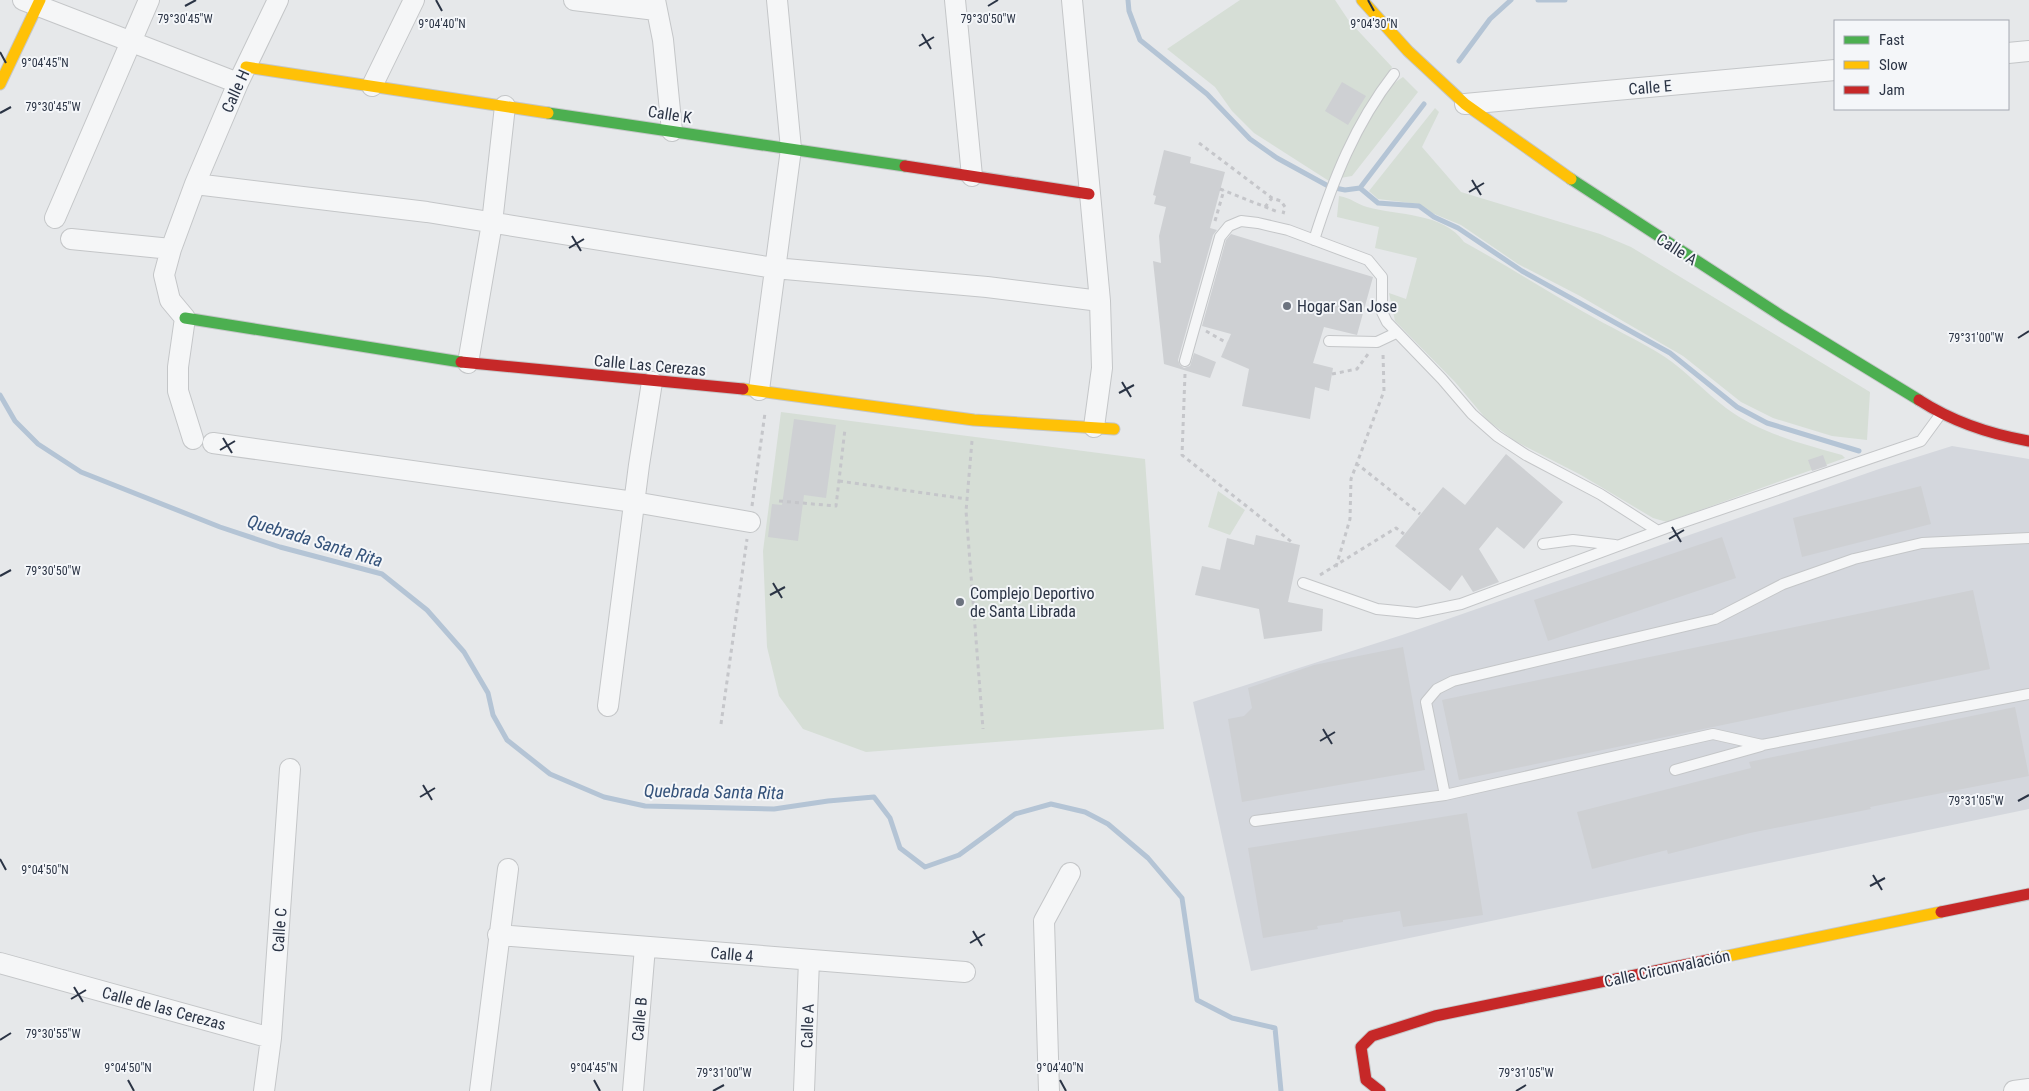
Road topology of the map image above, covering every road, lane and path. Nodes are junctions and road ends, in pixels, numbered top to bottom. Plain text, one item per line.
1 (149, 0) edge
2 (278, 0) edge
3 (414, 0) edge
4 (574, 0) edge
5 (777, 0) edge
6 (955, 0) edge
7 (1072, 0) edge
8 (1362, 0) edge
9 (33, 2) edge
10 (656, 5) edge
11 (131, 42) junction
12 (2029, 51) edge
13 (2009, 53) edge
14 (1834, 70) edge
15 (1394, 74) dead end
16 (242, 75) junction
17 (0, 84) edge
18 (372, 86) junction
19 (1465, 104) junction
20 (505, 106) junction
21 (672, 131) junction
22 (1199, 143) dead end
23 (791, 149) junction
24 (972, 176) junction
25 (195, 184) junction
26 (1220, 189) dead end
27 (1089, 194) junction
28 (1272, 198) junction
29 (1265, 207) junction
30 (1283, 214) junction
31 (55, 218) dead end
32 (492, 223) junction
33 (1318, 228) junction
34 (71, 239) dead end
35 (1314, 240) junction
36 (171, 249) junction
37 (774, 268) junction
38 (1100, 300) junction
39 (185, 318) junction
40 (1195, 325) junction
41 (1396, 333) junction
42 (1329, 341) dead end
43 (1377, 342) junction
44 (1227, 343) dead end
45 (1185, 361) joint
46 (468, 364) junction
47 (1332, 374) dead end
48 (652, 382) junction
49 (764, 391) junction
50 (1941, 414) junction
51 (974, 420) junction
52 (1104, 428) joint
53 (845, 429) dead end
54 (193, 439) dead end
55 (2029, 441) edge
56 (213, 443) dead end
57 (1356, 463) junction
58 (839, 481) junction
59 (967, 498) junction
60 (778, 501) dead end
61 (634, 502) junction
62 (1420, 514) dead end
63 (750, 522) junction
64 (1658, 531) junction
65 (1404, 534) dead end
66 (2029, 538) edge
67 (1293, 543) dead end
68 (1543, 544) dead end
69 (1619, 545) junction
70 (1336, 567) junction
71 (1303, 583) joint
72 (2029, 694) edge
73 (608, 706) dead end
74 (721, 724) dead end
75 (983, 729) dead end
76 (1762, 745) junction
77 (290, 769) dead end
78 (1675, 770) dead end
79 (1445, 795) junction
80 (1255, 821) dead end
81 (508, 869) dead end
82 (1070, 873) dead end
83 (2029, 894) edge
84 (498, 934) junction
85 (645, 947) junction
86 (809, 960) junction
87 (0, 963) edge
88 (965, 972) dead end
89 (271, 1038) junction
90 (2029, 1089) edge
91 (264, 1091) edge
92 (480, 1091) edge
93 (633, 1091) edge
94 (804, 1091) edge
95 (1049, 1091) edge
96 (1380, 1091) edge
97 (2014, 1091) edge

1 - 11 street
2 - 16 street, Calle H
3 - 18 street
4 - 10 street
5 - 23 street
6 - 24 street
7 - 27 street
8 - 19 street, Calle A
9 - 11 street
9 - 17 street
10 - 21 street
11 - 16 street
11 - 31 street
12 - 13 street
14 - 19 street, Calle E
15 - 33 lane
16 - 18 street, Calle K
16 - 25 street, Calle H
18 - 20 street, Calle K
19 - 50 street, Calle A
20 - 21 street, Calle K
20 - 32 street
21 - 23 street, Calle K
22 - 28 path
23 - 24 street, Calle K
23 - 37 street
24 - 27 street, Calle K
25 - 32 street
25 - 36 street, Calle H
26 - 29 path
27 - 38 street
28 - 29 path
28 - 30 path
29 - 30 path
30 - 33 path
32 - 37 street
32 - 46 street
33 - 35 lane
34 - 36 street
35 - 40 lane
35 - 41 lane
36 - 39 street, Calle H
37 - 38 street
37 - 49 street
38 - 52 street
39 - 46 street, Calle Las Cerezas
39 - 54 street
40 - 44 path
40 - 45 lane
41 - 43 lane
41 - 64 lane
42 - 43 lane
43 - 47 path
43 - 57 path
45 - 67 path
46 - 48 street, Calle Las Cerezas
48 - 49 street, Calle Las Cerezas
48 - 61 street
49 - 51 street, Calle Las Cerezas
49 - 63 path
50 - 55 street, Calle A
50 - 64 lane
51 - 52 street, Calle Las Cerezas
51 - 59 path
53 - 58 path
56 - 61 street
57 - 62 path
57 - 70 path
58 - 59 path
58 - 60 path
59 - 75 path
61 - 63 street
61 - 73 street
63 - 74 path
64 - 69 lane
65 - 70 path
66 - 79 lane
68 - 69 lane
69 - 71 lane
70 - 71 path
72 - 76 lane
76 - 78 lane
76 - 79 lane
77 - 89 street, Calle C
79 - 80 lane
81 - 84 street
82 - 95 street
83 - 96 street, Calle Circunvalación
84 - 85 street, Calle 4
84 - 92 street
85 - 86 street, Calle 4
85 - 93 street, Calle B
86 - 88 street, Calle 4
86 - 94 street, Calle A
87 - 89 street, Calle de las Cerezas
89 - 91 street, Calle C
90 - 97 street

